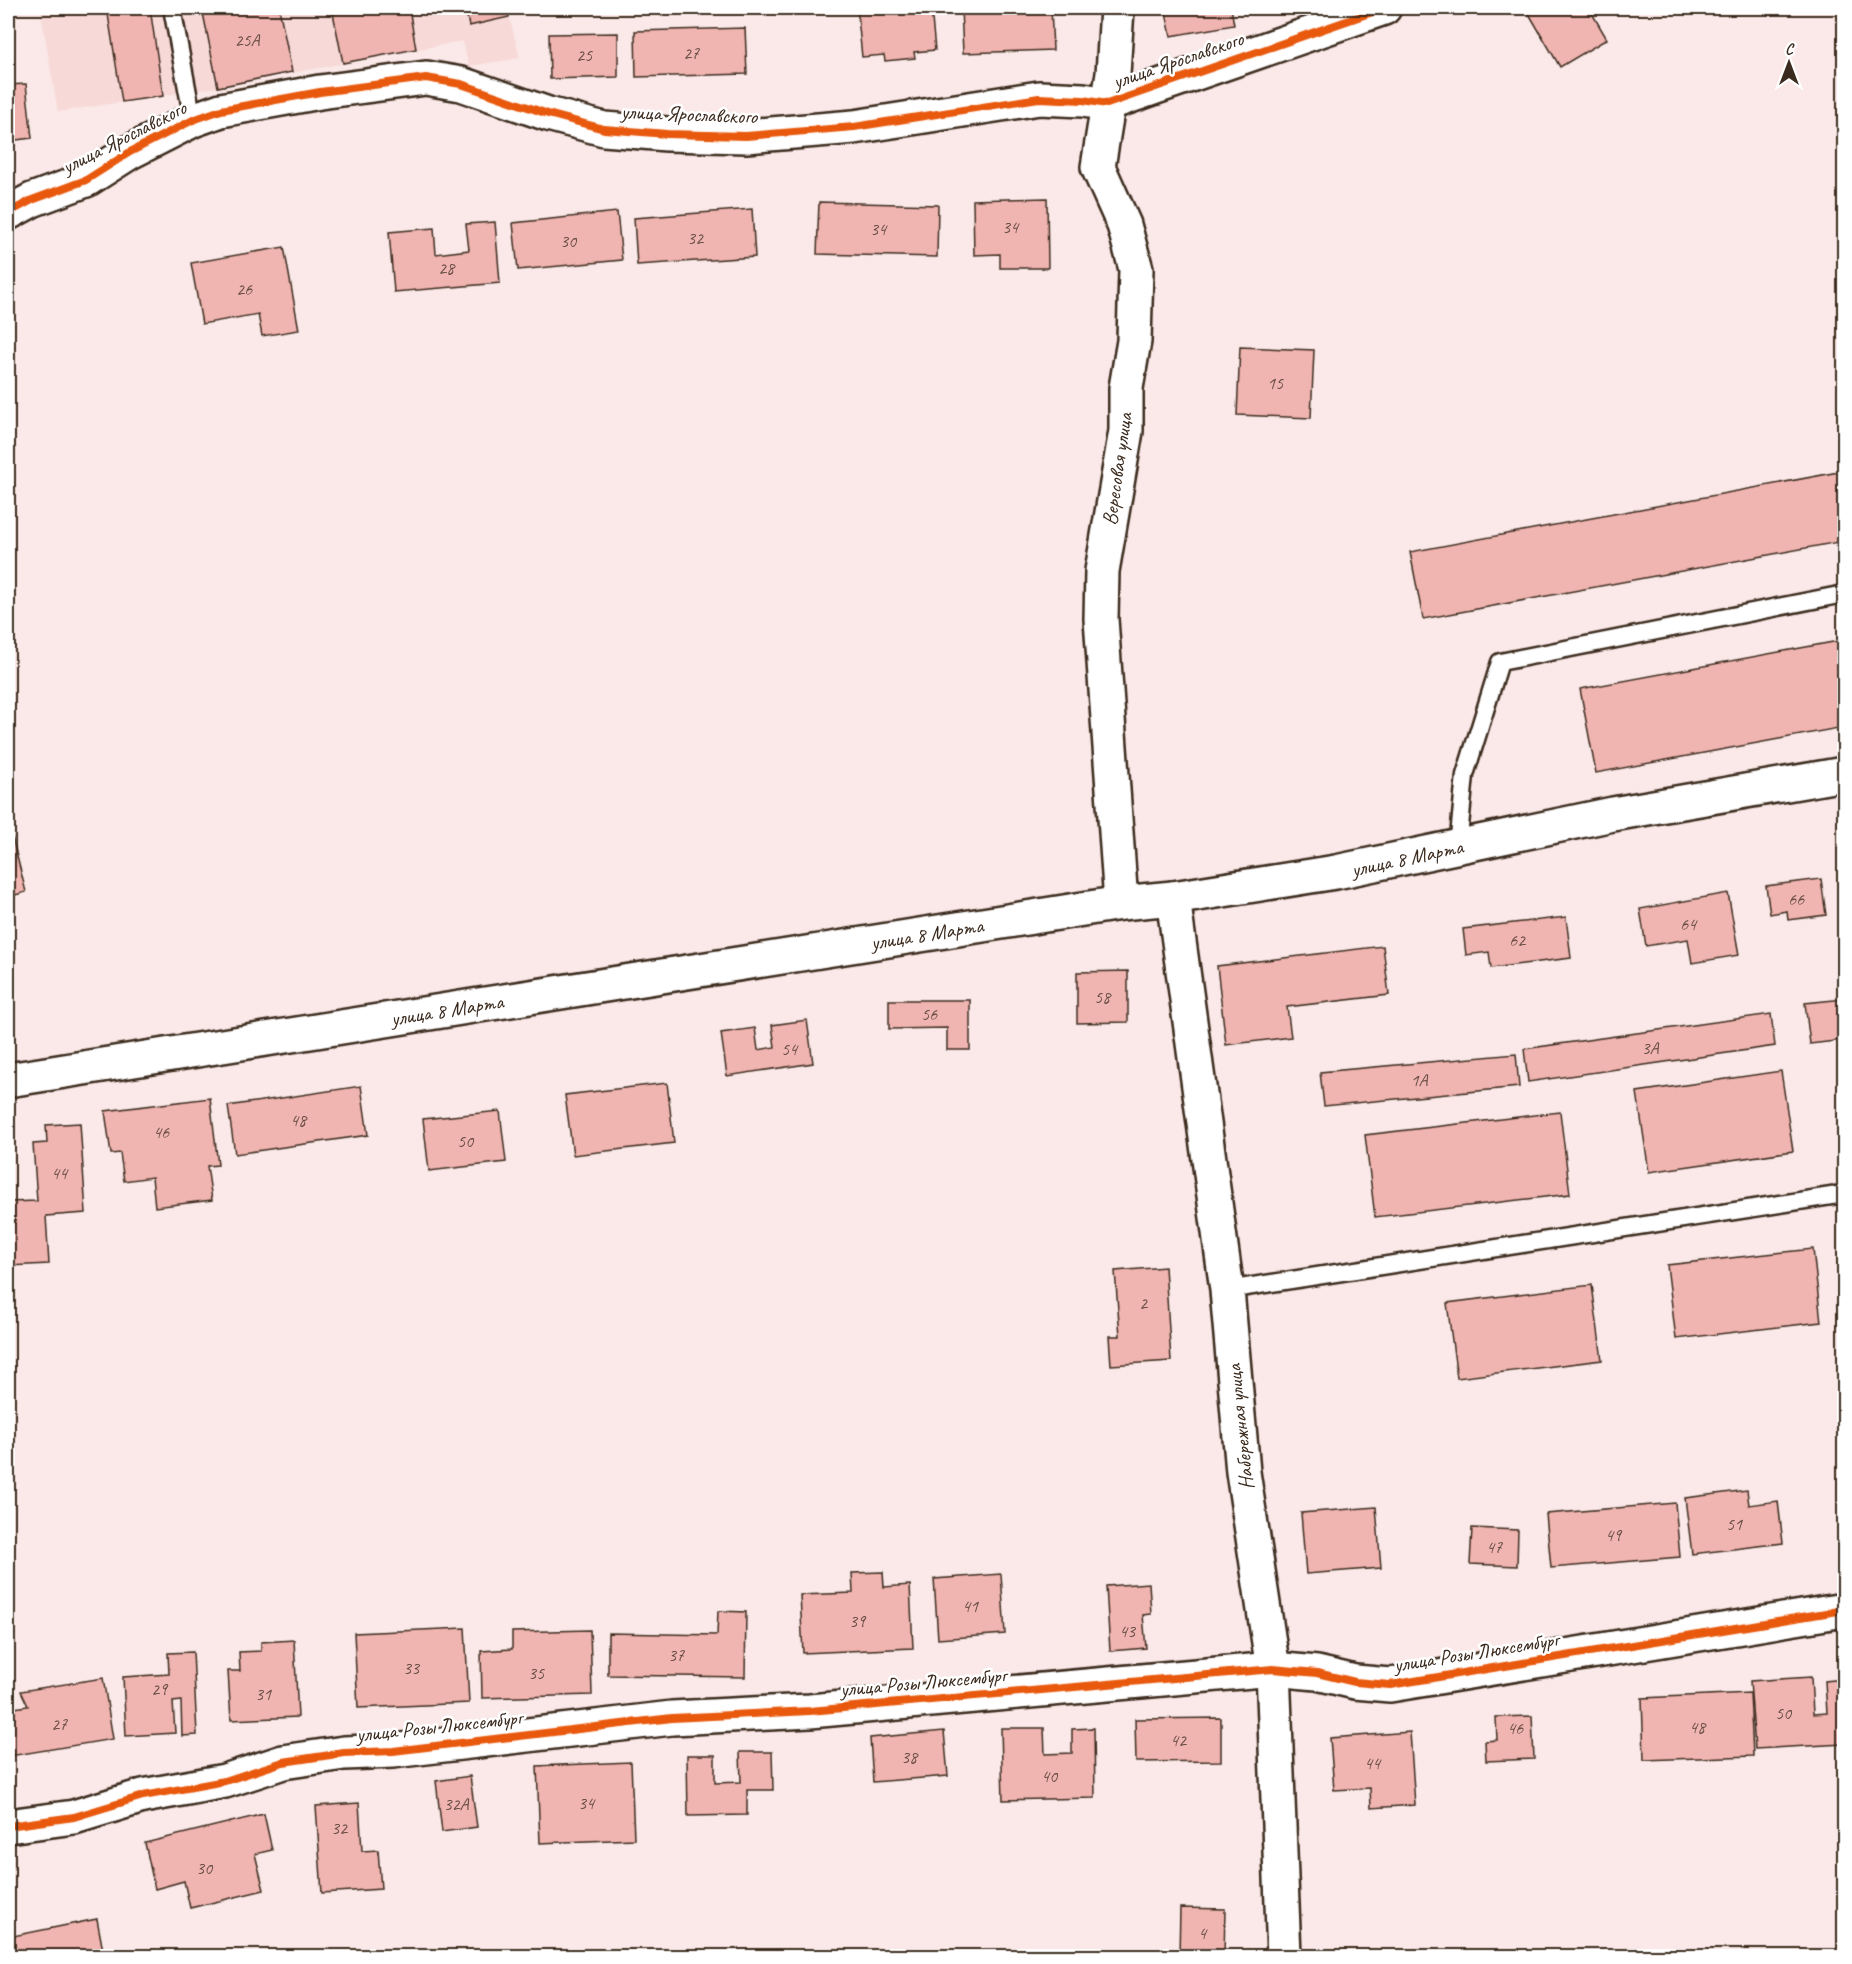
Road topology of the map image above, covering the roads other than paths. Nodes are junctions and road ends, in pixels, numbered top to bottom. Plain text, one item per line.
1 (172, 8) edge
2 (1117, 8) edge
3 (1384, 8) edge
4 (1107, 104) junction
5 (193, 120) junction
6 (16, 204) edge
7 (1845, 594) edge
8 (1845, 774) edge
9 (1458, 847) junction
10 (1173, 898) junction
11 (1121, 903) junction
12 (8, 1080) edge
13 (1845, 1194) edge
14 (1227, 1290) junction
15 (1845, 1610) edge
16 (1273, 1669) junction
17 (8, 1826) edge
18 (1284, 1956) edge

1 - 5 lane
2 - 4 street, Вересовая улица
3 - 4 street, улица Ярославского
4 - 5 street, улица Ярославского
4 - 11 street, Вересовая улица
5 - 6 street, улица Ярославского
7 - 9 lane
8 - 9 street, улица 8 Марта
9 - 10 street, улица 8 Марта
10 - 11 street, улица 8 Марта
10 - 14 street, Набережная улица
11 - 12 street, улица 8 Марта
13 - 14 lane
14 - 16 street, Набережная улица
15 - 16 street, улица Розы Люксембург
16 - 17 street, улица Розы Люксембург
16 - 18 street, Набережная улица

